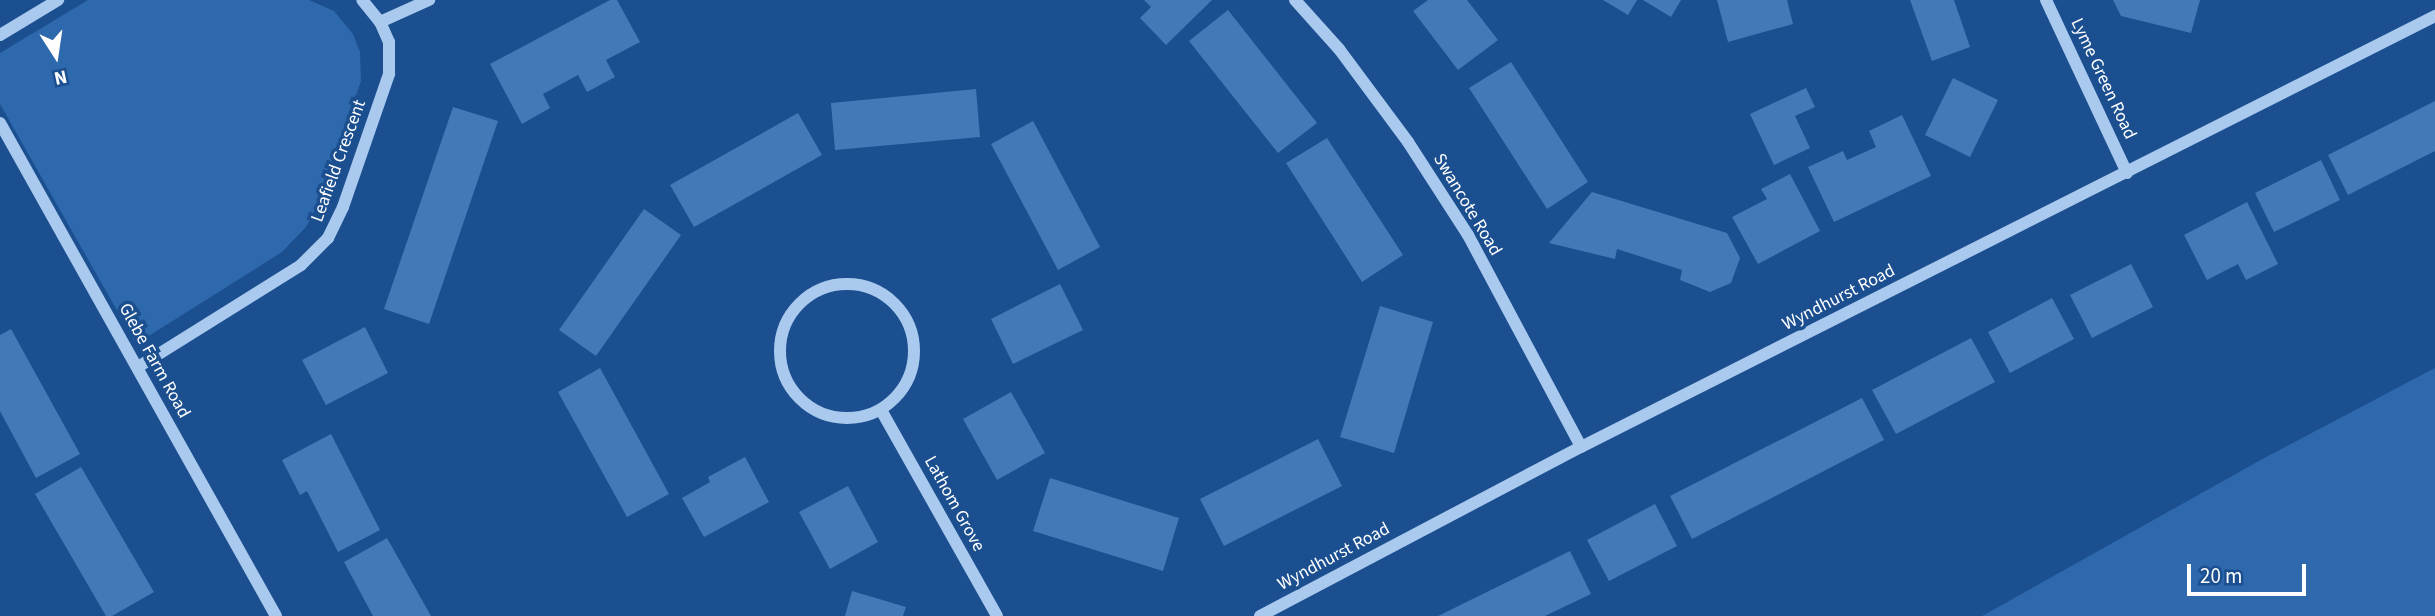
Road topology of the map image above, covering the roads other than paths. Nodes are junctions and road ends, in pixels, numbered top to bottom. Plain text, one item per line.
1 (58, 0) edge
2 (362, 0) edge
3 (429, 0) edge
4 (1295, 0) edge
5 (2046, 0) edge
6 (2435, 16) edge
7 (380, 22) junction
8 (0, 35) edge
9 (0, 123) edge
10 (2127, 173) junction
11 (138, 367) junction
12 (881, 410) junction
13 (1581, 447) junction
14 (276, 616) edge
15 (997, 616) edge
16 (1260, 616) edge

1 - 8 street
2 - 7 street, Leafield Crescent
3 - 7 street
4 - 13 street, Swancote Road
5 - 10 street, Lyme Green Road
6 - 10 street, Wyndhurst Road
7 - 11 street, Leafield Crescent
9 - 11 street, Glebe Farm Road
10 - 13 street, Wyndhurst Road
11 - 14 street, Glebe Farm Road
12 - 12 street
12 - 15 street, Lathom Grove
13 - 16 street, Wyndhurst Road

